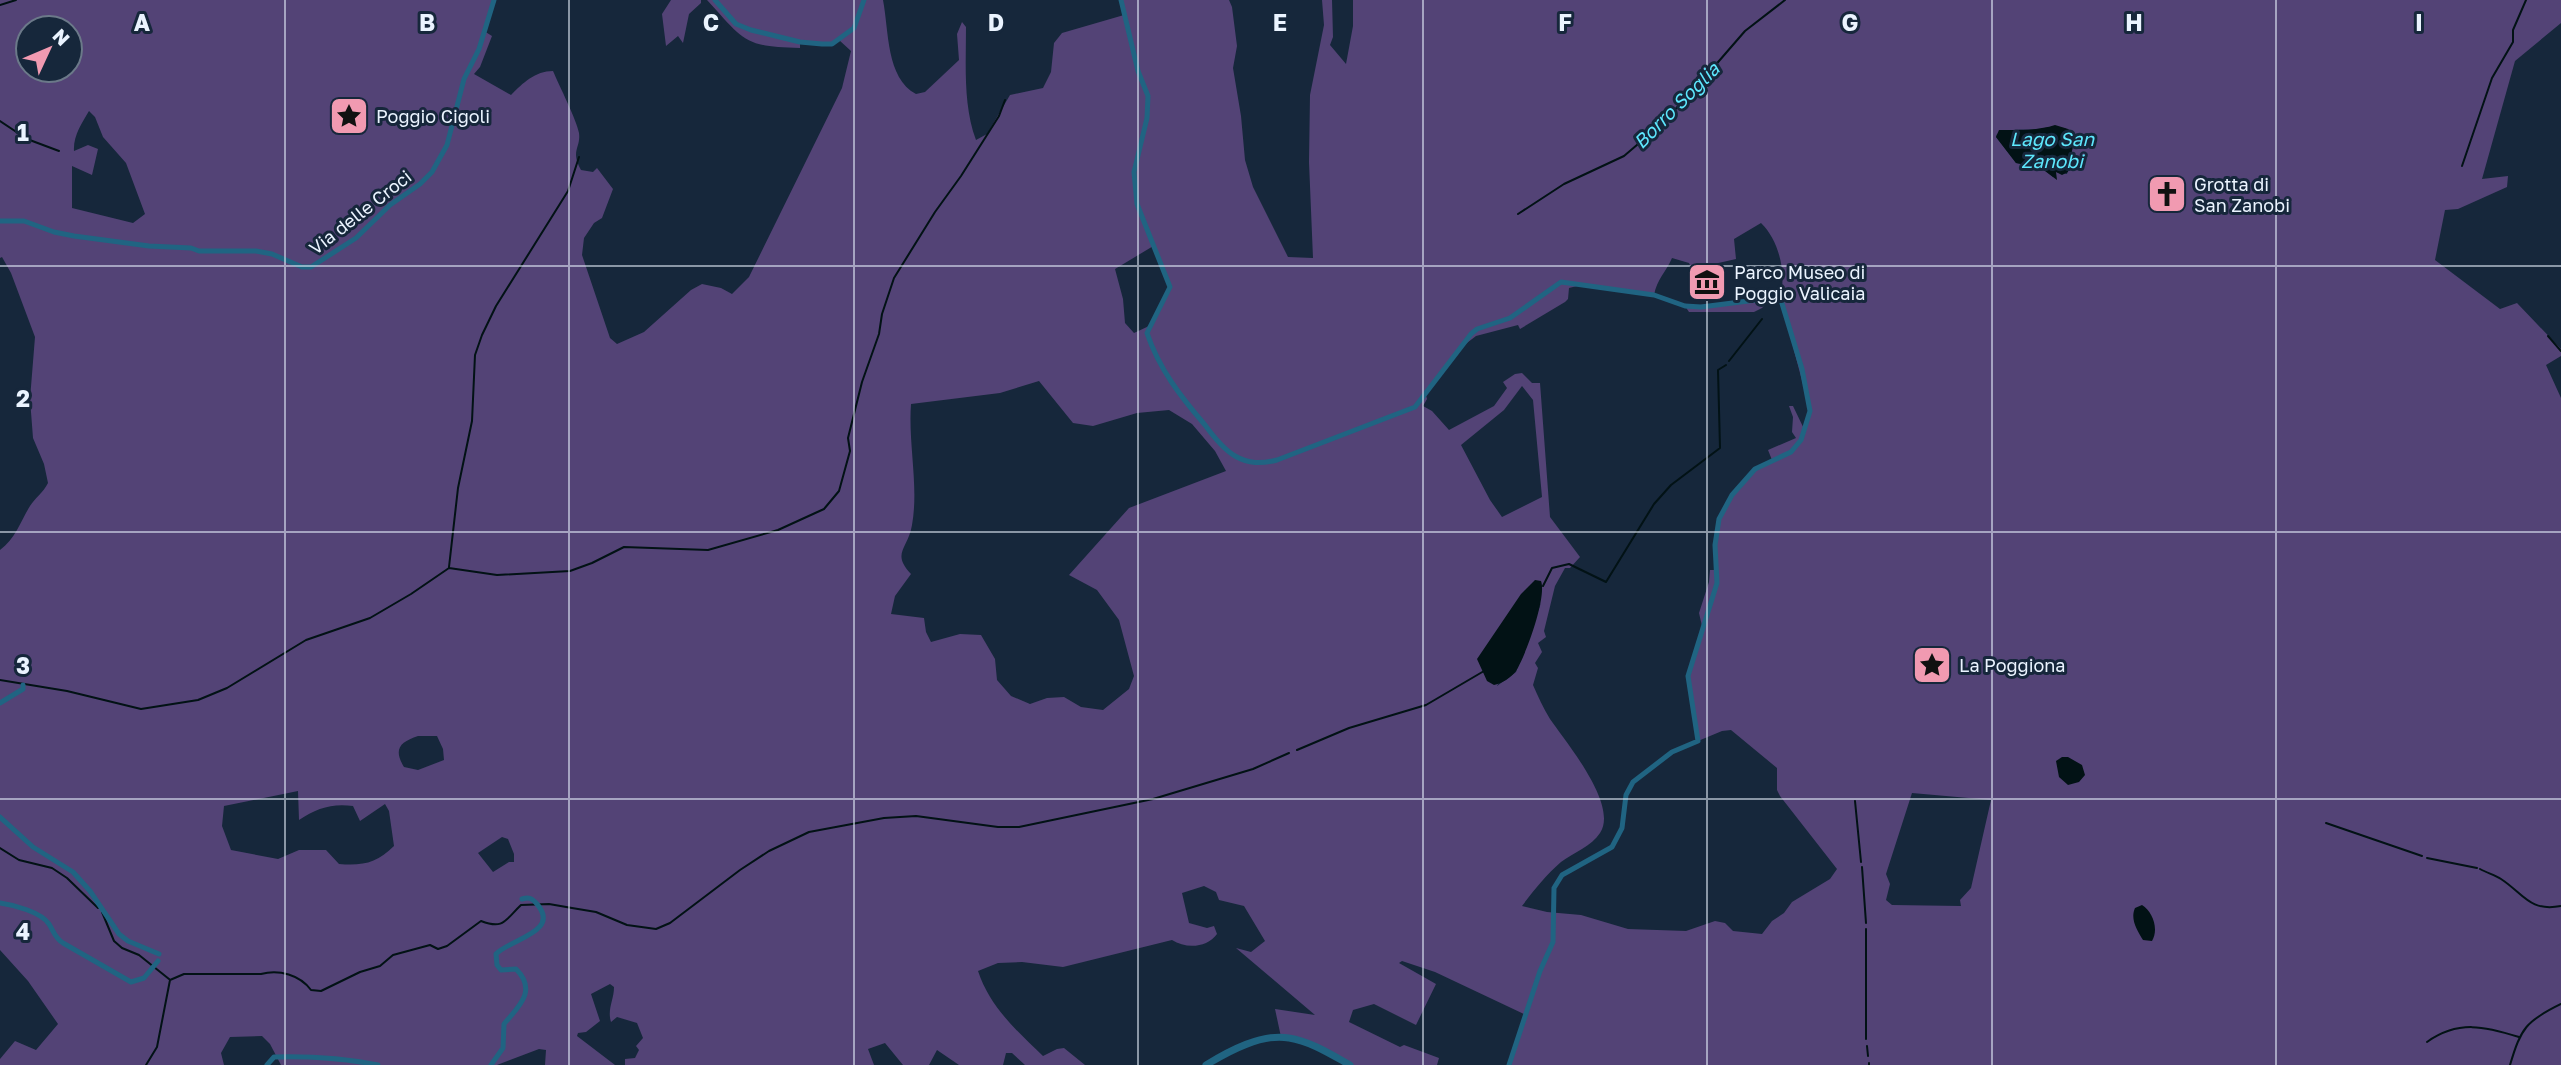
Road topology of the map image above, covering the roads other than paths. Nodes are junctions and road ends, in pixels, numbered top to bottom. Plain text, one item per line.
1 (494, 0) edge
2 (715, 0) edge
3 (864, 0) edge
4 (1121, 0) edge
5 (0, 221) edge
6 (23, 685) dead end
7 (0, 703) edge
8 (0, 817) edge
9 (522, 899) dead end
10 (0, 902) edge
11 (267, 1065) edge
12 (378, 1065) edge
13 (491, 1065) edge
14 (1206, 1065) edge
15 (1350, 1065) edge
16 (1508, 1065) edge

1 - 5 street, Via delle Croci
2 - 3 street
4 - 16 street
6 - 7 street
8 - 10 street
9 - 13 street
11 - 12 street
14 - 15 street

